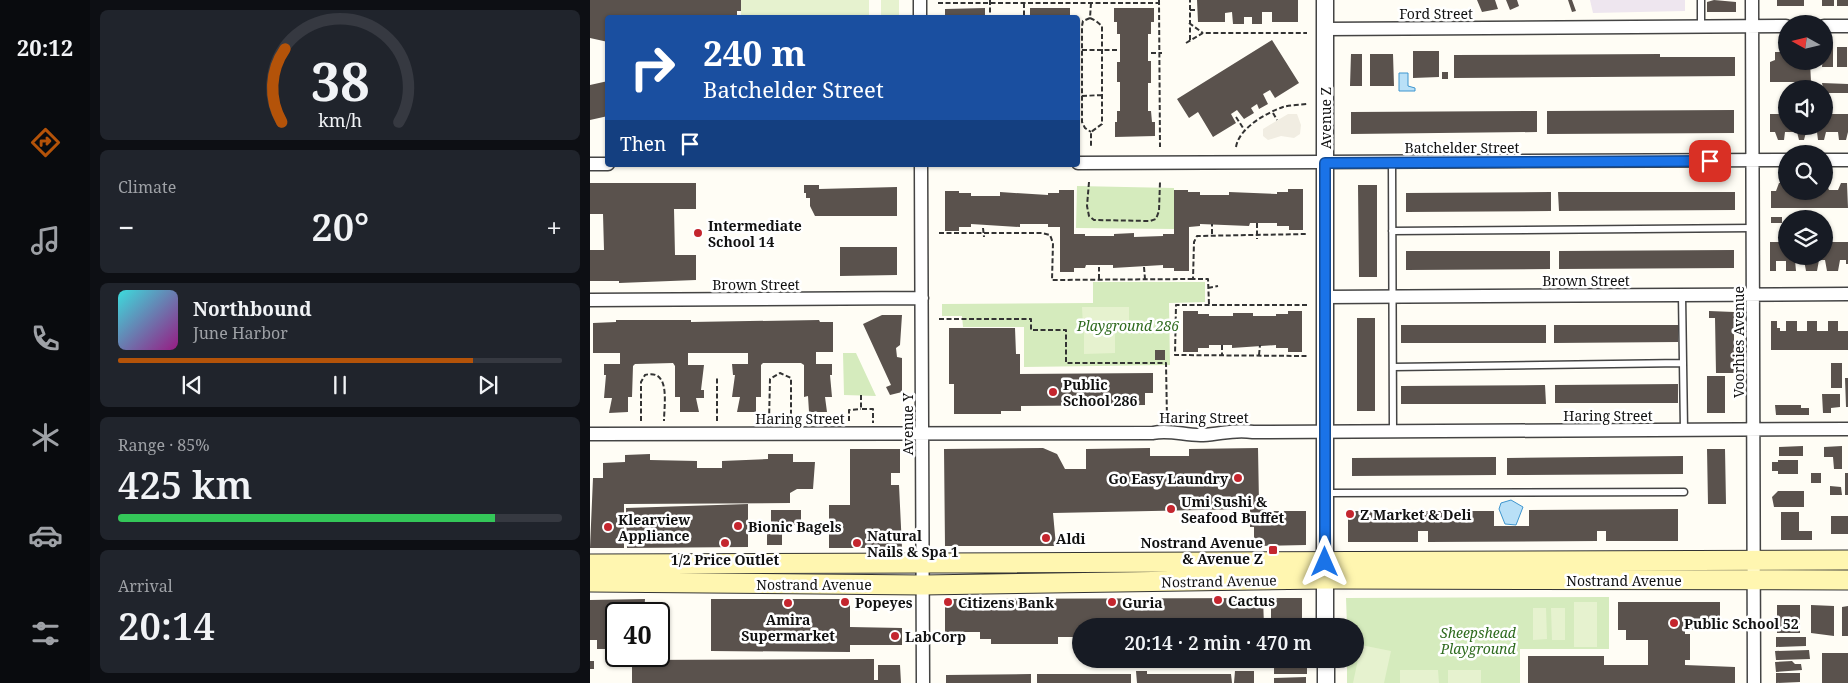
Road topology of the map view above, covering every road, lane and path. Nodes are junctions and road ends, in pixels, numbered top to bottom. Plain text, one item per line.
1 (920, 0) edge
2 (1190, 0) edge
3 (1325, 0) edge
4 (1700, 0) edge
5 (1752, 0) edge
6 (990, 2) edge
7 (1159, 2) edge
8 (938, 3) dead end
9 (1024, 3) junction
10 (1090, 3) junction
11 (1190, 10) junction
12 (1197, 10) dead end
13 (920, 15) edge
14 (990, 15) edge
15 (1024, 15) edge
16 (1090, 18) junction
17 (1189, 23) junction
18 (1701, 26) junction
19 (1752, 26) junction
20 (1778, 26) edge
21 (1833, 26) edge
22 (1848, 26) edge
23 (1325, 29) junction
24 (1203, 33) junction
25 (1307, 33) dead end
26 (1190, 40) junction
27 (1186, 42) dead end
28 (1082, 50) junction
29 (1102, 50) junction
30 (1119, 50) dead end
31 (1150, 53) dead end
32 (1161, 53) junction
33 (1102, 95) junction
34 (1082, 96) junction
35 (1307, 104) dead end
36 (1272, 113) junction
37 (1236, 116) dead end
38 (1277, 120) dead end
39 (1245, 131) junction
40 (1091, 132) junction
41 (1091, 147) dead end
42 (1160, 147) dead end
43 (1236, 147) dead end
44 (1778, 160) edge
45 (1833, 160) edge
46 (1848, 160) edge
47 (1753, 161) junction
48 (1080, 162) edge
49 (1392, 162) junction
50 (1325, 163) junction
51 (590, 164) edge
52 (605, 164) edge
53 (921, 167) edge
54 (1089, 182) dead end
55 (1160, 182) dead end
56 (1257, 223) dead end
57 (1212, 224) dead end
58 (983, 228) dead end
59 (1029, 228) dead end
60 (1753, 228) junction
61 (1392, 231) junction
62 (939, 233) dead end
63 (1029, 233) junction
64 (1212, 234) junction
65 (1257, 234) junction
66 (1307, 234) dead end
67 (983, 235) junction
68 (1257, 239) dead end
69 (1099, 267) dead end
70 (1144, 267) dead end
71 (1144, 279) junction
72 (1193, 279) junction
73 (1099, 280) junction
74 (1218, 286) dead end
75 (1208, 288) junction
76 (1753, 294) junction
77 (1848, 294) edge
78 (1682, 295) junction
79 (1392, 296) junction
80 (1325, 297) junction
81 (922, 298) junction
82 (590, 300) edge
83 (1209, 304) junction
84 (1307, 305) dead end
85 (940, 319) dead end
86 (1222, 346) dead end
87 (1260, 346) dead end
88 (1183, 355) junction
89 (1222, 355) junction
90 (1260, 355) junction
91 (1308, 356) dead end
92 (1183, 360) dead end
93 (1683, 364) junction
94 (1393, 367) junction
95 (717, 376) dead end
96 (860, 395) dead end
97 (861, 410) junction
98 (1167, 419) dead end
99 (791, 420) dead end
100 (664, 421) dead end
101 (717, 421) dead end
102 (769, 421) dead end
103 (641, 422) dead end
104 (1848, 429) edge
105 (1684, 430) junction
106 (1754, 430) junction
107 (1393, 431) junction
108 (1325, 432) junction
109 (849, 433) junction
110 (873, 433) junction
111 (922, 433) junction
112 (590, 434) edge
113 (1684, 492) dead end
114 (1325, 493) junction
115 (1754, 559) junction
116 (1848, 560) edge
117 (922, 562) junction
118 (590, 564) edge
119 (1325, 570) junction
120 (1754, 580) junction
121 (1848, 580) edge
122 (590, 582) edge
123 (923, 585) junction
124 (1325, 618) edge
125 (1326, 668) edge
126 (923, 683) edge
127 (1326, 683) edge
128 (1754, 683) edge

1 - 13 street
2 - 11 path
3 - 23 street, Avenue Z
4 - 18 lane
5 - 19 street, Voorhies Avenue
6 - 8 path
6 - 9 path
6 - 14 path
7 - 10 path
7 - 32 path
9 - 10 path
9 - 15 path
10 - 16 path
11 - 12 path
11 - 17 path
16 - 28 path
16 - 29 path
17 - 24 path
17 - 26 path
18 - 19 street, Ford Street
18 - 23 street, Ford Street
19 - 20 street, Ford Street
19 - 47 street, Voorhies Avenue
21 - 22 street
23 - 50 street, Avenue Z
24 - 25 path
24 - 26 path
26 - 27 path
28 - 29 path
28 - 34 path
29 - 30 path
29 - 33 path
31 - 32 path
32 - 42 path
33 - 34 path
33 - 40 path
34 - 40 path
35 - 36 path
36 - 38 path
36 - 39 path
37 - 39 path
39 - 43 path
40 - 41 path
44 - 47 street, Batchelder Street
45 - 46 street
47 - 49 street, Batchelder Street
47 - 60 street, Voorhies Avenue
48 - 50 street, Batchelder Street
49 - 50 street, Batchelder Street
49 - 61 lane
50 - 80 street, Avenue Z
51 - 52 street
53 - 81 street, Avenue Y
54 - 55 path
56 - 65 path
57 - 64 path
58 - 67 path
59 - 63 path
60 - 61 lane
60 - 76 street, Voorhies Avenue
61 - 79 lane
62 - 67 path
63 - 67 path
63 - 73 path
64 - 65 path
64 - 72 path
65 - 66 path
65 - 68 path
69 - 73 path
70 - 71 path
71 - 72 path
71 - 73 path
72 - 75 path
74 - 75 path
75 - 83 path
76 - 77 street, Brown Street
76 - 78 street, Brown Street
76 - 106 street, Voorhies Avenue
78 - 79 street, Brown Street
78 - 93 lane
79 - 80 street, Brown Street
79 - 94 lane
80 - 108 street, Avenue Z
81 - 82 street, Brown Street
81 - 111 street, Avenue Y
83 - 84 path
83 - 88 path
85 - 98 path
86 - 89 path
87 - 90 path
88 - 89 path
88 - 92 path
89 - 90 path
90 - 91 path
93 - 94 lane
93 - 105 lane
94 - 107 lane
95 - 101 path
96 - 97 path
97 - 109 path
97 - 110 path
99 - 102 path
100 - 103 path
104 - 106 street, Haring Street
105 - 106 street, Haring Street
105 - 107 street, Haring Street
106 - 115 street, Voorhies Avenue
107 - 108 street, Haring Street
108 - 111 street, Haring Street
108 - 114 street, Avenue Z
109 - 110 street, Haring Street
109 - 112 street, Haring Street
110 - 111 street, Haring Street
111 - 117 street, Avenue Y
113 - 114 lane
114 - 119 street, Avenue Z
115 - 116 main road, Nostrand Avenue
115 - 119 main road, Nostrand Avenue
115 - 120 street, Voorhies Avenue
117 - 118 main road, Nostrand Avenue
117 - 119 main road, Nostrand Avenue
117 - 123 street, Avenue Y
119 - 120 main road, Nostrand Avenue
119 - 123 main road, Nostrand Avenue
119 - 124 street, Avenue Z
120 - 121 main road, Nostrand Avenue
120 - 128 street, Voorhies Avenue
122 - 123 main road, Nostrand Avenue
123 - 126 street, Avenue Y
125 - 127 street

